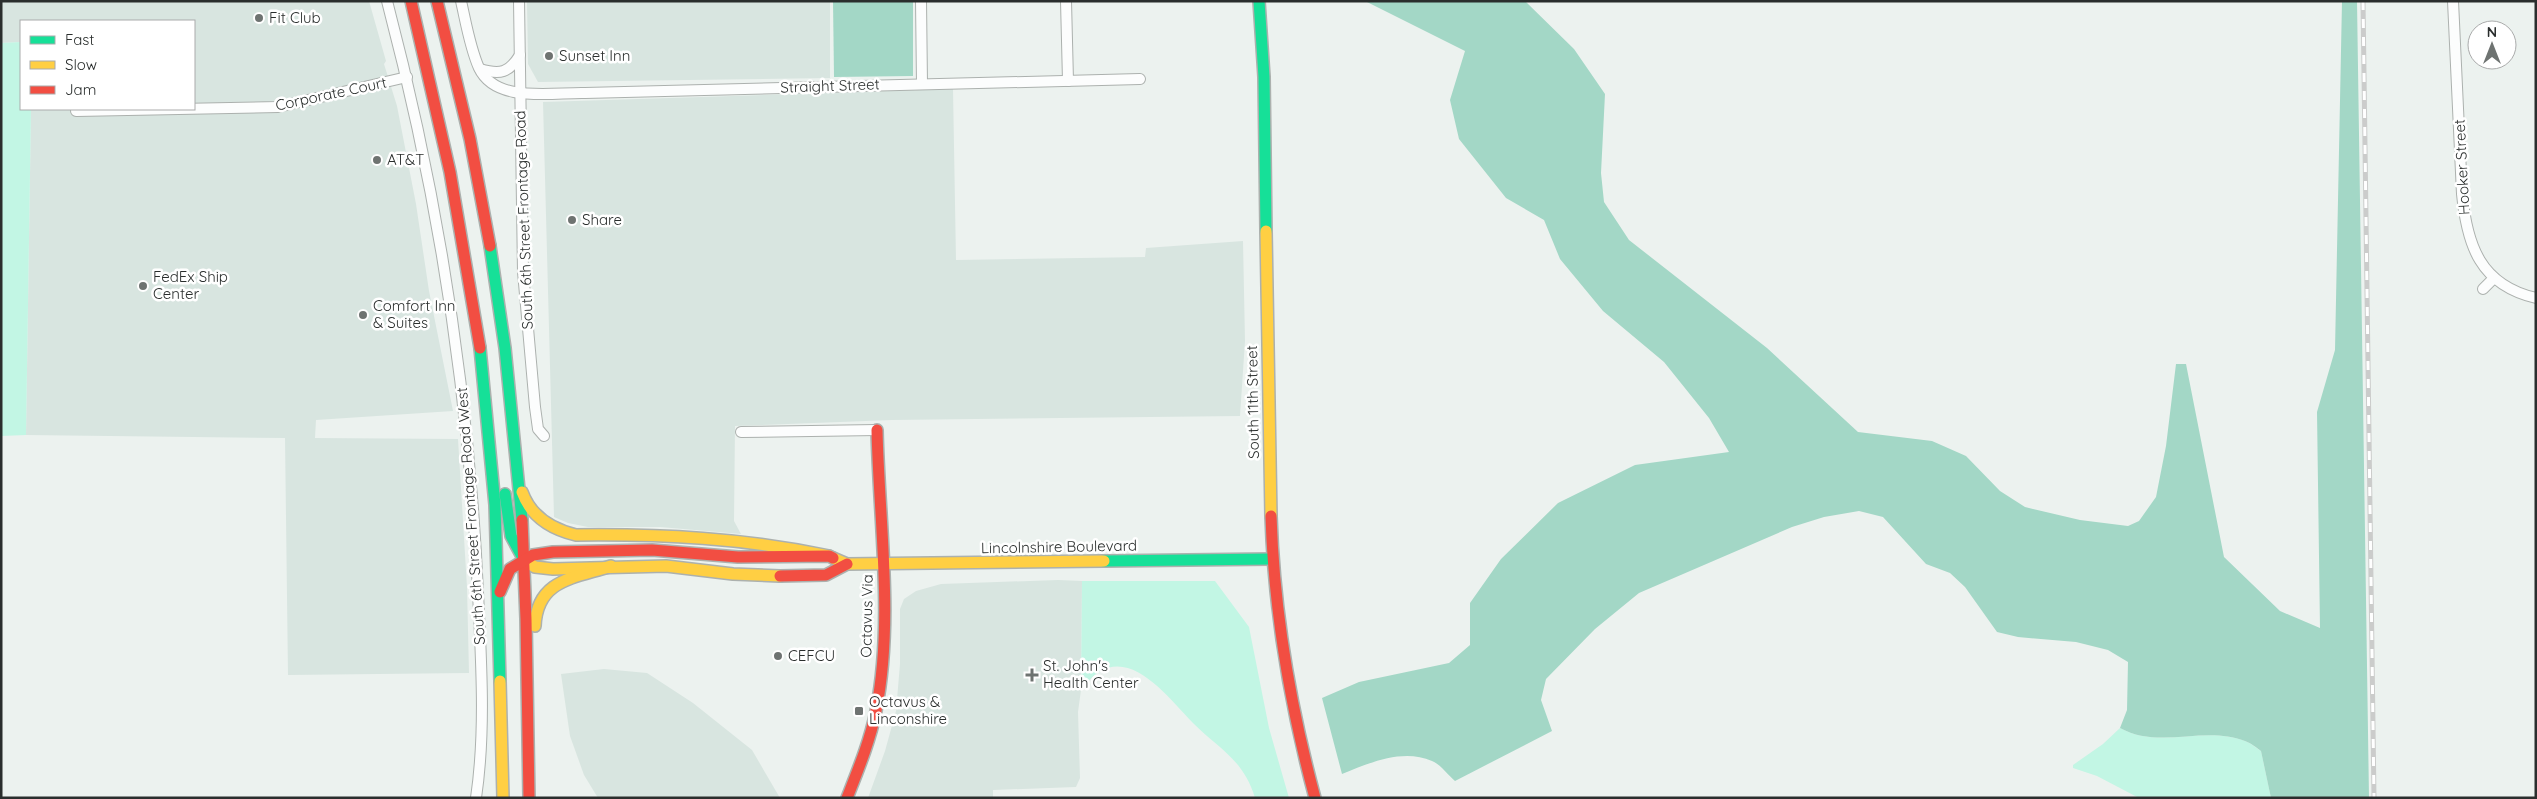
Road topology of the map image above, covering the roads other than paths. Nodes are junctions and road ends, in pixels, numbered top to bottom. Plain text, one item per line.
1 (386, 1) edge
2 (410, 1) edge
3 (437, 1) edge
4 (461, 1) edge
5 (519, 1) edge
6 (921, 1) edge
7 (1066, 1) edge
8 (1259, 1) edge
9 (2454, 1) edge
10 (520, 55) junction
11 (480, 69) junction
12 (407, 78) junction
13 (1140, 79) dead end
14 (1068, 81) junction
15 (922, 84) junction
16 (521, 92) junction
17 (195, 109) edge
18 (126, 110) edge
19 (76, 111) dead end
20 (464, 248) junction
21 (2494, 278) junction
22 (2483, 289) dead end
23 (2536, 298) edge
24 (877, 430) joint
25 (741, 432) dead end
26 (544, 436) dead end
27 (518, 477) junction
28 (829, 556) junction
29 (1271, 559) junction
30 (524, 560) junction
31 (847, 564) junction
32 (883, 564) junction
33 (610, 566) junction
34 (500, 592) junction
35 (476, 798) edge
36 (504, 798) edge
37 (529, 798) edge
38 (534, 798) edge
39 (847, 798) edge
40 (1315, 798) edge

1 - 12 street, South 6th Street Frontage Road West
2 - 20 main road
3 - 27 main road
4 - 11 street, South 6th Street Frontage Road
5 - 10 street
6 - 15 street
7 - 14 street
8 - 29 main road, South 11th Street
9 - 21 street, Hooker Street
10 - 11 street
10 - 16 street
11 - 16 street, South 6th Street Frontage Road
12 - 17 street, Corporate Court
12 - 35 street, South 6th Street Frontage Road West
13 - 14 street, Straight Street
14 - 15 street, Straight Street
15 - 16 street, Straight Street
16 - 26 street, South 6th Street Frontage Road
18 - 19 street, Corporate Court
20 - 30 main road
20 - 34 main road
21 - 22 street
21 - 23 street, Hooker Street
24 - 25 street
24 - 32 main road, Octavus Via
27 - 28 main road
27 - 30 main road
28 - 30 main road, Lincolnshire Boulevard
28 - 31 main road, Lincolnshire Boulevard
29 - 32 main road, Lincolnshire Boulevard
29 - 40 main road, South 11th Street
30 - 33 main road, Lincolnshire Boulevard
30 - 34 main road, Lincolnshire Boulevard
30 - 37 main road
31 - 32 main road, Lincolnshire Boulevard
31 - 33 main road, Lincolnshire Boulevard
32 - 39 main road, Octavus Via
33 - 38 main road
34 - 36 main road

